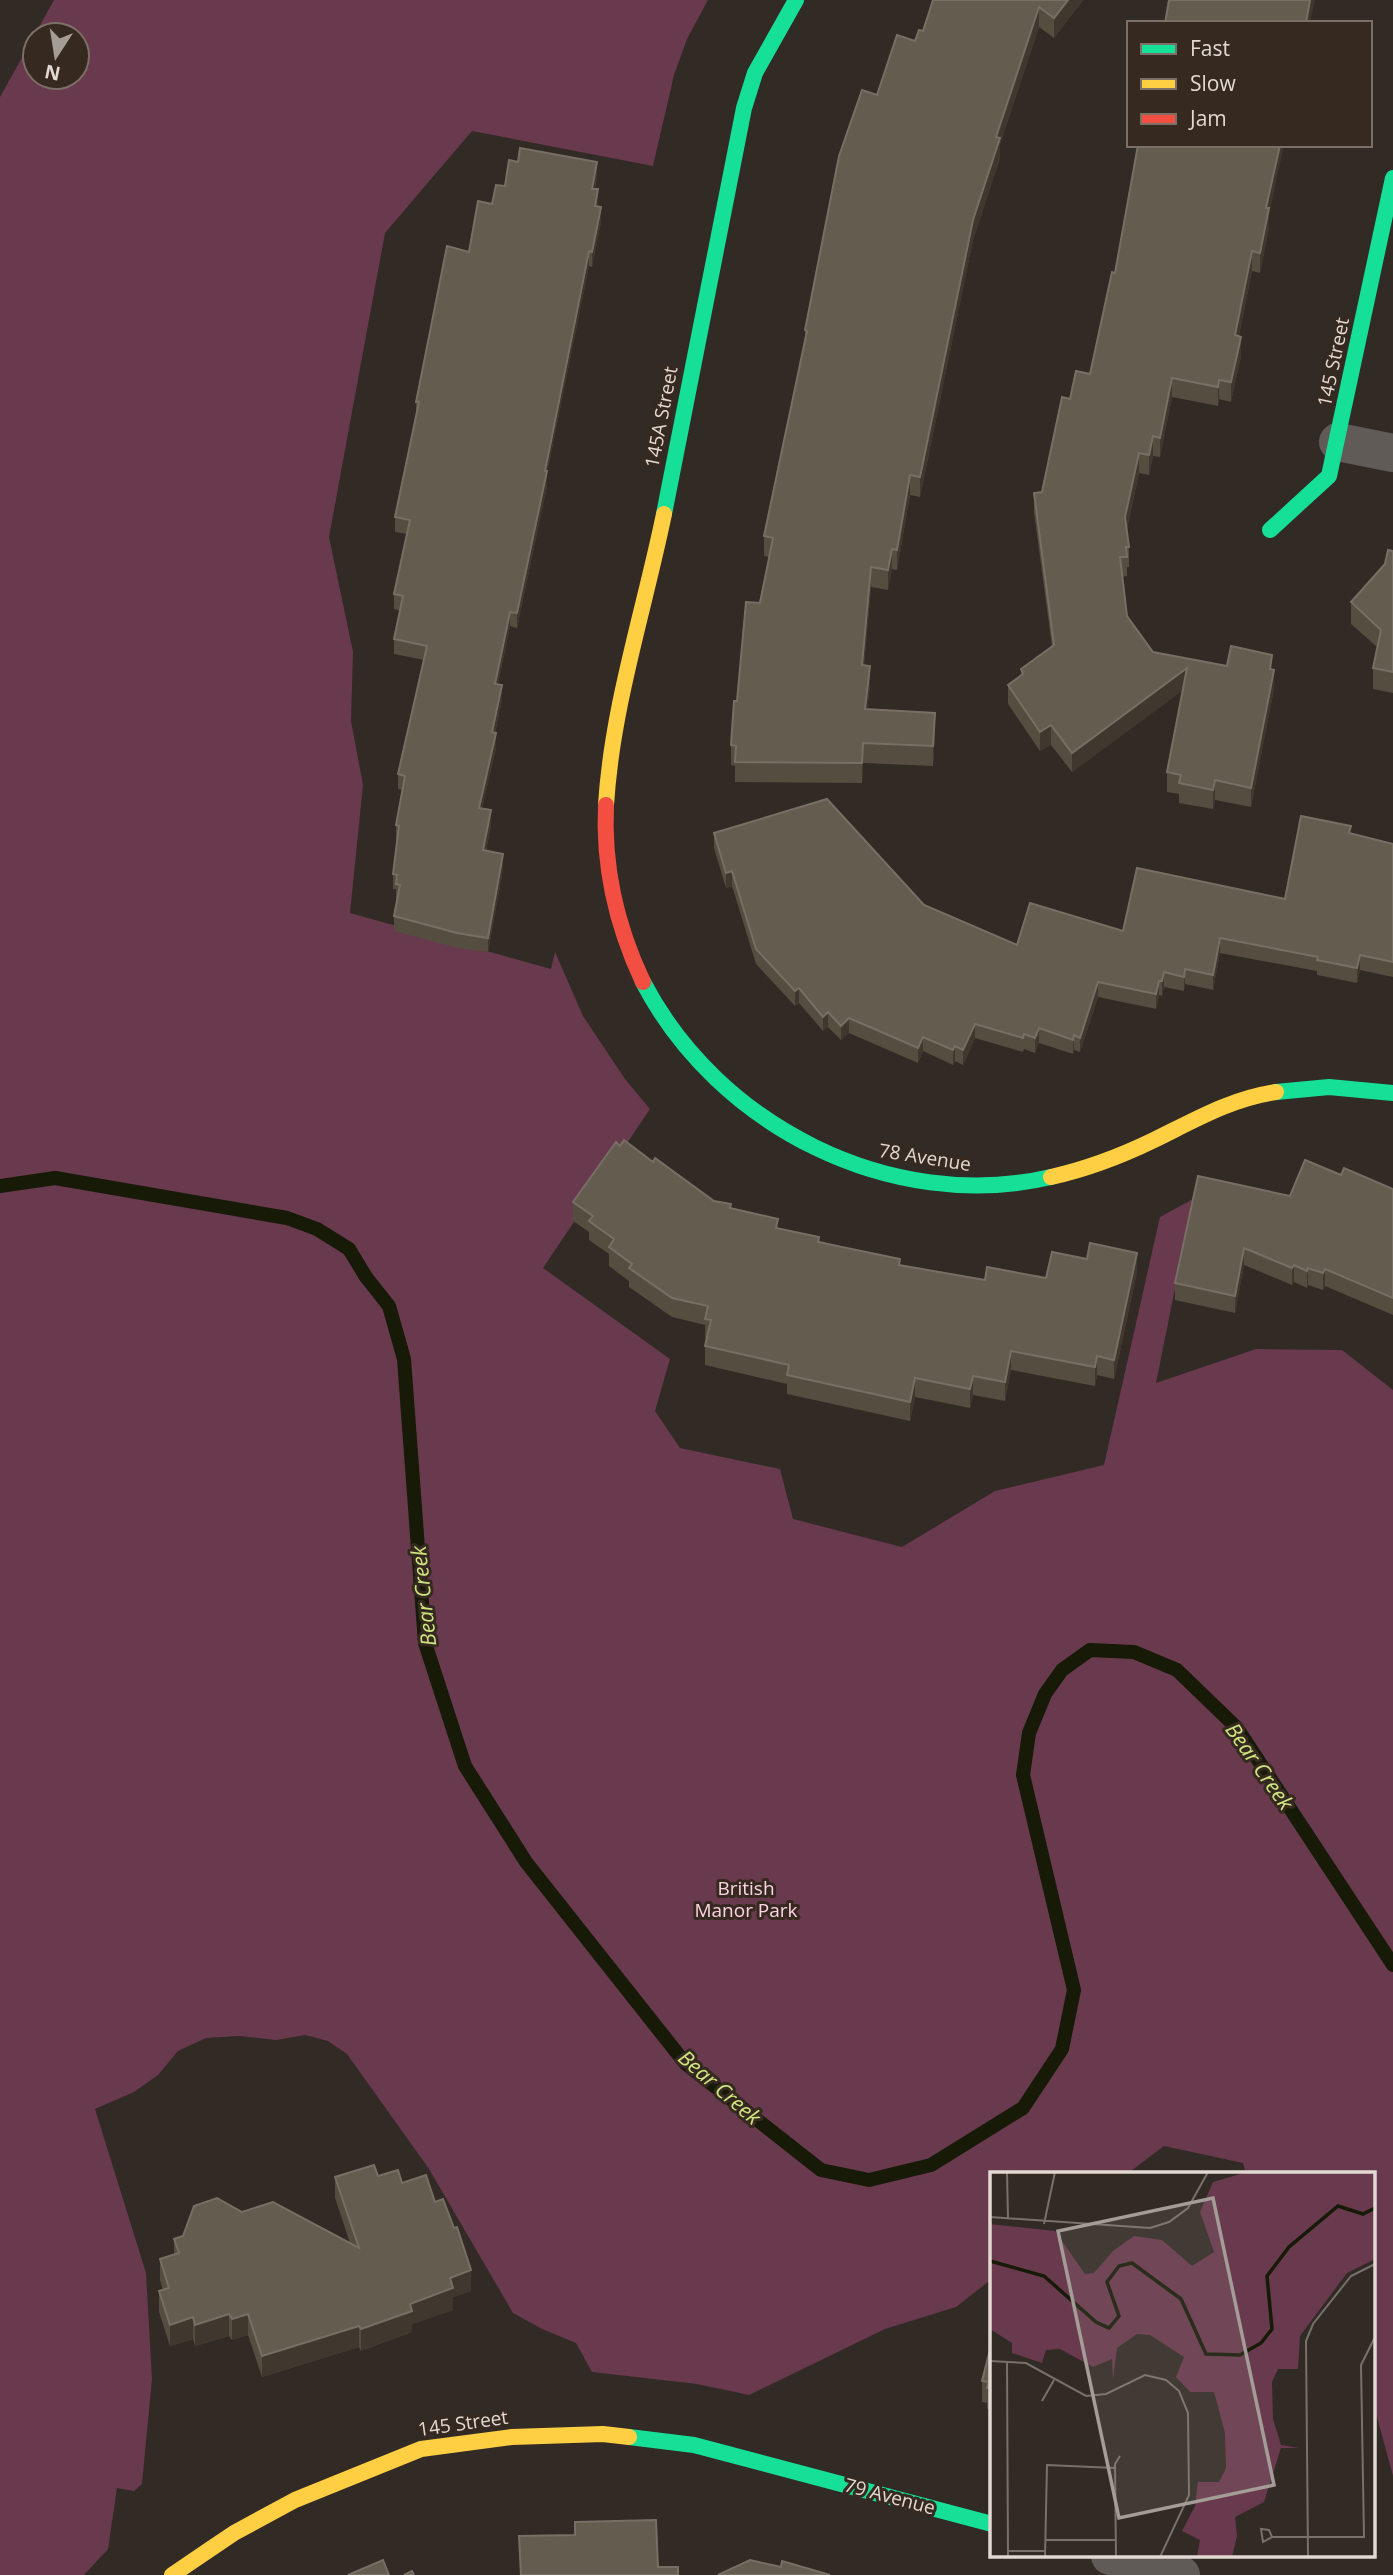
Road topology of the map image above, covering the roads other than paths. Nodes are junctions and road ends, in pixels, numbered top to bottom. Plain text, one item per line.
1 (796, 0) edge
2 (1393, 178) edge
3 (1338, 442) junction
4 (1393, 453) edge
5 (1270, 530) dead end
6 (607, 854) joint
7 (1393, 1093) edge
8 (788, 2468) joint
9 (990, 2523) edge
10 (1117, 2558) edge
11 (172, 2575) edge
12 (1181, 2575) edge

1 - 6 street, 145A Street
2 - 3 street, 145 Street
3 - 4 street
3 - 5 street, 145 Street
6 - 7 street, 78 Avenue
8 - 9 street, 79 Avenue
8 - 11 street, 145 Street
10 - 12 street

